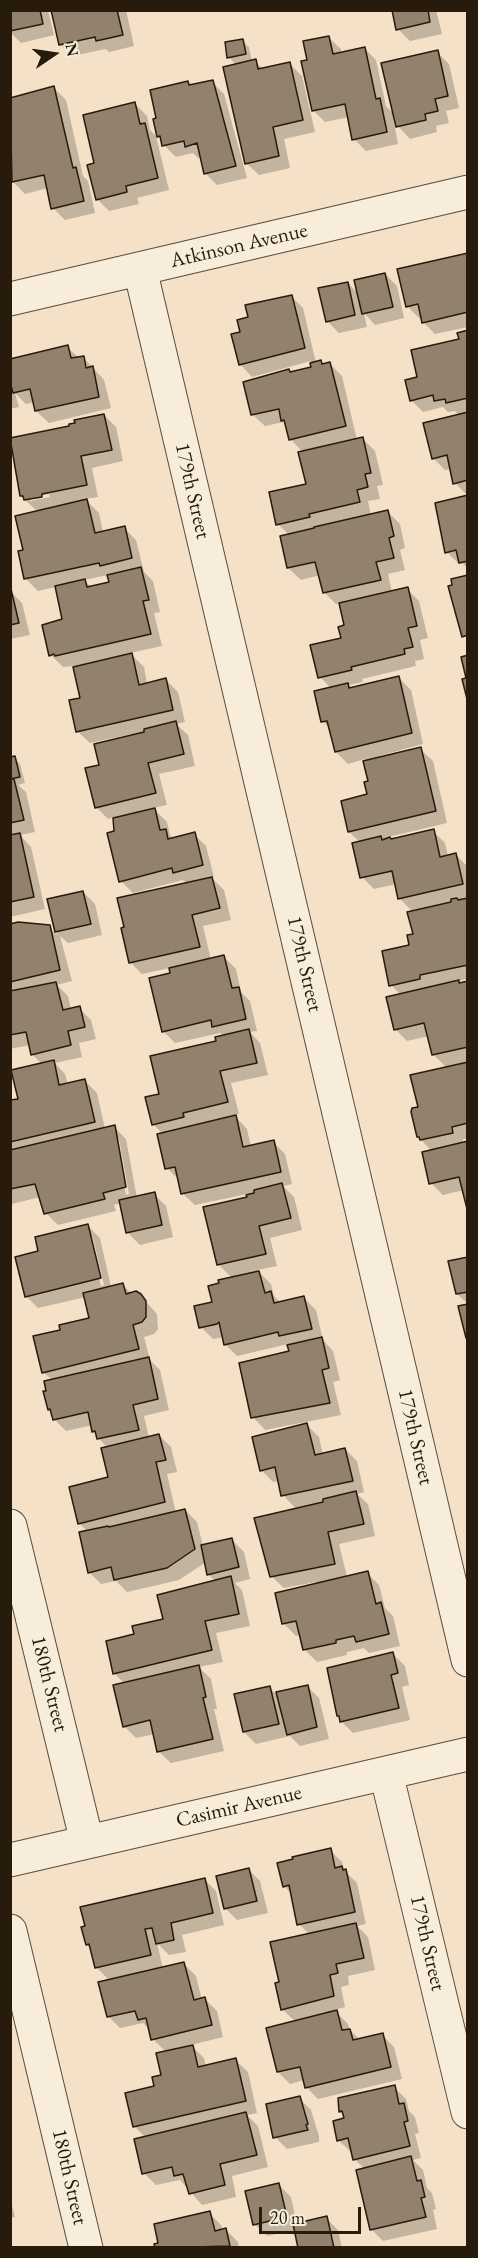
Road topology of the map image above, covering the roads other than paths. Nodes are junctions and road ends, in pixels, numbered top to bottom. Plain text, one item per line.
1 (468, 192) edge
2 (140, 269) junction
3 (10, 299) edge
4 (10, 1526) edge
5 (468, 1660) edge
6 (468, 1754) edge
7 (386, 1773) junction
8 (87, 1842) junction
9 (10, 1860) edge
10 (10, 1931) edge
11 (468, 2112) edge
12 (86, 2247) edge

1 - 2 street, Atkinson Avenue
2 - 3 street, Atkinson Avenue
2 - 5 street, 179th Street
4 - 8 street, 180th Street
6 - 7 street, Casimir Avenue
7 - 8 street, Casimir Avenue
7 - 11 street, 179th Street
8 - 9 street, Casimir Avenue
10 - 12 street, 180th Street

